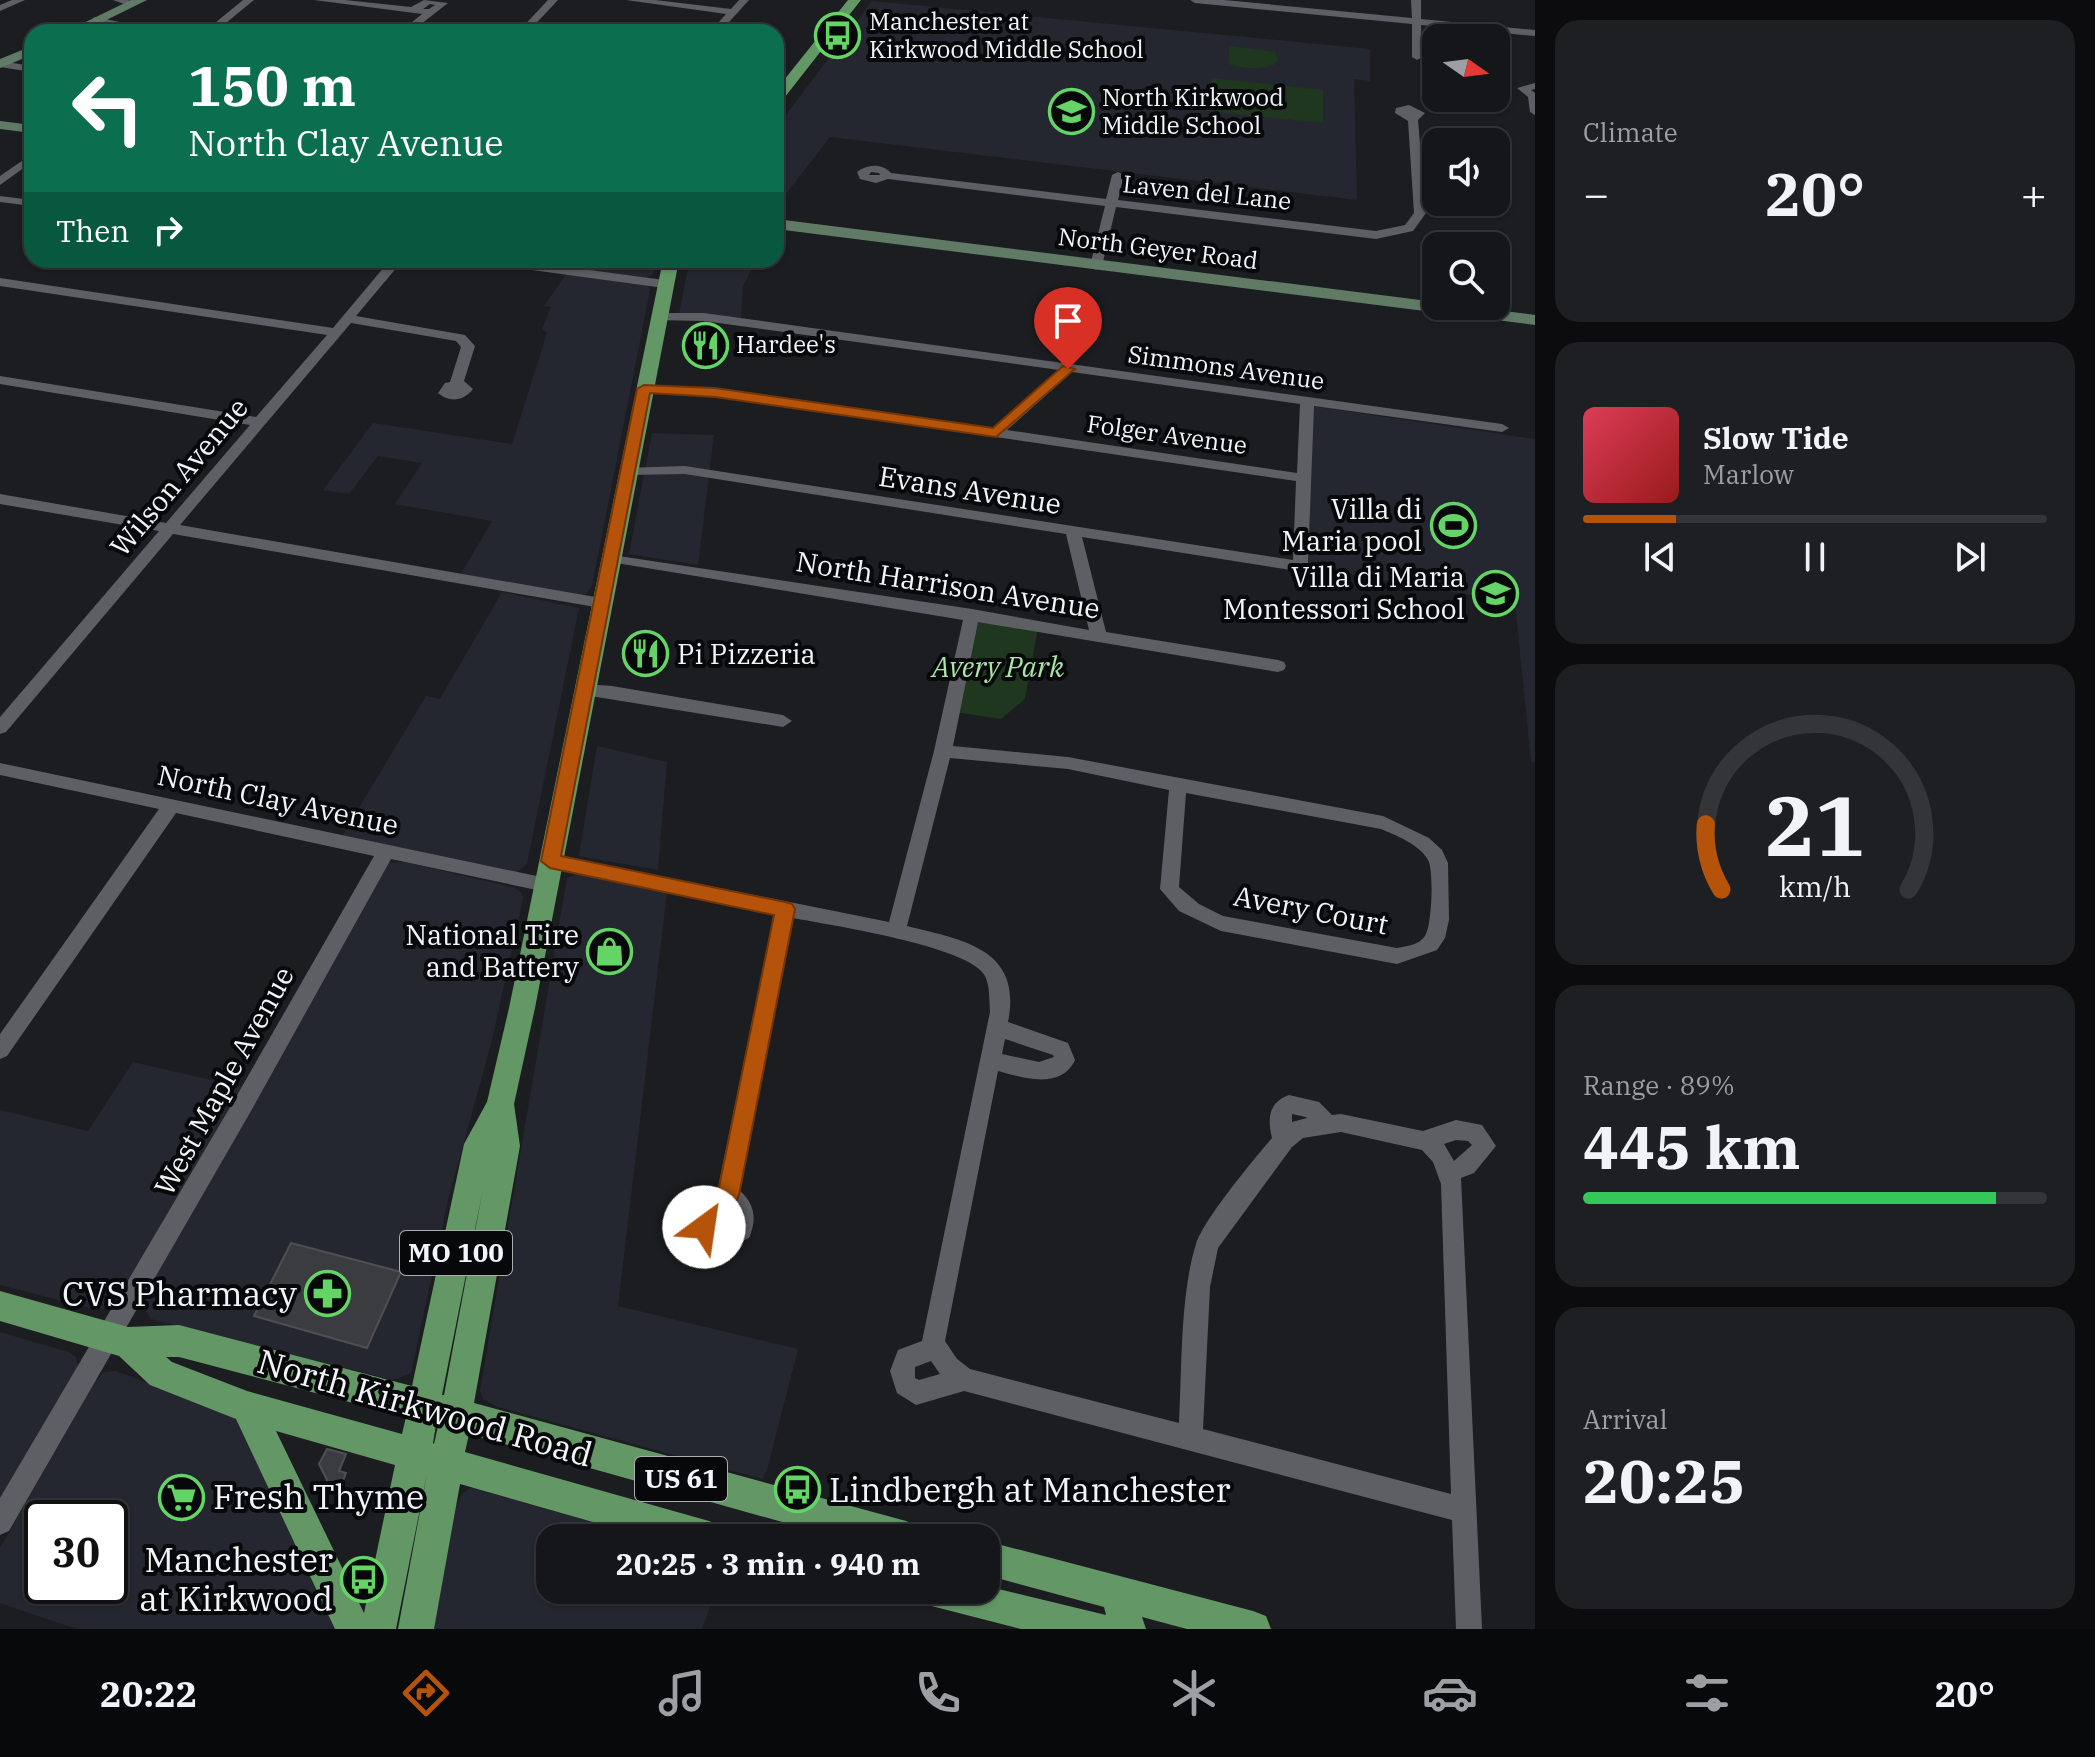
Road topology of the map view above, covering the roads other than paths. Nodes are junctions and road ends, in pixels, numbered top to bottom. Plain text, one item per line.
1 (249, 0) edge
2 (319, 0) edge
3 (553, 0) edge
4 (631, 0) edge
5 (744, 0) edge
6 (855, 0) edge
7 (1195, 0) edge
8 (1326, 0) edge
9 (1416, 0) edge
10 (13, 1) edge
11 (130, 1) edge
12 (0, 8) edge
13 (413, 11) junction
14 (428, 12) junction
15 (733, 12) junction
16 (1325, 12) junction
17 (96, 20) junction
18 (1417, 22) junction
19 (88, 24) edge
20 (115, 24) edge
21 (219, 24) edge
22 (414, 24) edge
23 (530, 24) edge
24 (722, 24) edge
25 (1535, 33) edge
26 (24, 54) edge
27 (1417, 57) dead end
28 (0, 64) edge
29 (24, 68) edge
30 (784, 89) edge
31 (1534, 92) edge
32 (1535, 112) edge
33 (1413, 119) dead end
34 (0, 125) edge
35 (24, 128) edge
36 (24, 163) edge
37 (1118, 175) dead end
38 (887, 176) dead end
39 (0, 182) edge
40 (0, 199) edge
41 (24, 202) edge
42 (1112, 204) junction
43 (784, 225) edge
44 (1096, 266) junction
45 (390, 268) edge
46 (547, 268) edge
47 (669, 268) edge
48 (0, 282) edge
49 (664, 284) junction
50 (659, 317) junction
51 (347, 318) junction
52 (1535, 320) edge
53 (335, 332) junction
54 (1068, 369) junction
55 (0, 380) edge
56 (456, 384) dead end
57 (644, 389) junction
58 (1307, 400) junction
59 (260, 422) junction
60 (1502, 428) dead end
61 (996, 433) junction
62 (628, 471) junction
63 (1303, 478) junction
64 (0, 499) edge
65 (170, 530) junction
66 (1073, 532) junction
67 (610, 557) junction
68 (601, 603) junction
69 (972, 614) junction
70 (1099, 636) junction
71 (1278, 666) dead end
72 (584, 690) junction
73 (783, 721) dead end
74 (0, 728) edge
75 (943, 751) junction
76 (0, 769) edge
77 (1178, 785) junction
78 (171, 806) junction
79 (386, 851) junction
80 (548, 873) junction
81 (785, 909) junction
82 (896, 931) junction
83 (996, 1027) junction
84 (0, 1050) edge
85 (990, 1060) junction
86 (500, 1104) junction
87 (1427, 1141) junction
88 (1448, 1173) junction
89 (728, 1195) dead end
90 (0, 1306) edge
91 (118, 1340) junction
92 (936, 1348) junction
93 (964, 1379) junction
94 (424, 1406) junction
95 (247, 1407) junction
96 (456, 1416) junction
97 (1190, 1439) junction
98 (414, 1454) junction
99 (447, 1465) junction
100 (1463, 1510) junction
101 (0, 1522) edge
102 (659, 1524) edge
103 (854, 1524) edge
104 (1000, 1562) edge
105 (1117, 1592) junction
106 (987, 1604) edge
107 (1084, 1627) edge
108 (353, 1629) edge
109 (378, 1629) edge
110 (416, 1629) edge
111 (1128, 1629) edge
112 (1253, 1629) edge
113 (1469, 1629) edge

1 - 21 street
2 - 13 street
3 - 23 street
4 - 15 street
5 - 15 street
6 - 30 main road
7 - 16 street
8 - 16 street
9 - 18 street
10 - 12 street
11 - 17 street
13 - 14 street
13 - 14 street
14 - 22 street
15 - 24 street
16 - 18 street
17 - 19 street
17 - 20 street
18 - 25 street
18 - 27 street
26 - 28 street
28 - 29 street
31 - 32 street
33 - 42 street, Laven del Lane
34 - 35 street
36 - 39 street
37 - 42 street
38 - 42 street, Laven del Lane
40 - 41 street
42 - 44 street
43 - 44 street, North Geyer Road
44 - 52 street, North Geyer Road
45 - 51 street, Wilson Avenue
46 - 49 street
47 - 49 main road, MO 100
48 - 53 street
49 - 50 main road, MO 100
50 - 54 street, Simmons Avenue
50 - 57 main road, MO 100
51 - 53 street, Wilson Avenue
51 - 56 street
53 - 59 street, Wilson Avenue
54 - 58 street, Simmons Avenue
54 - 61 street
55 - 59 street
57 - 61 street, Folger Avenue
57 - 62 main road, MO 100
58 - 60 street, Simmons Avenue
58 - 63 street
59 - 65 street, Wilson Avenue
61 - 63 street, Folger Avenue
62 - 66 street, Evans Avenue
62 - 67 main road, MO 100
63 - 66 street, Evans Avenue
64 - 65 street
65 - 68 street
65 - 74 street, Wilson Avenue
66 - 70 street
67 - 68 main road, MO 100
67 - 69 street, North Harrison Avenue
68 - 72 main road, MO 100
69 - 70 street, North Harrison Avenue
69 - 75 street
70 - 71 street, North Harrison Avenue
72 - 73 street
72 - 80 main road, MO 100
75 - 77 street, Avery Court
75 - 82 street
76 - 78 street, North Clay Avenue
77 - 77 street, Avery Court
78 - 79 street, North Clay Avenue
78 - 84 street
79 - 80 street, North Clay Avenue
79 - 91 street, West Maple Avenue
80 - 81 street, North Clay Avenue
80 - 86 main road, MO 100
81 - 82 street, North Clay Avenue
81 - 89 street
82 - 83 street, North Clay Avenue
83 - 85 street
83 - 85 street
85 - 92 street
86 - 94 main road, MO 100
86 - 96 main road, MO 100
87 - 88 street
87 - 88 street
87 - 97 street
88 - 100 street
90 - 91 main road, North Kirkwood Road / US 61
91 - 94 main road, North Kirkwood Road / US 61
91 - 95 main road, North Kirkwood Road / US 61
91 - 101 street, West Maple Avenue
92 - 93 street
92 - 93 street
93 - 97 street
94 - 96 main road, North Kirkwood Road / US 61
94 - 98 main road, MO 100
95 - 98 main road, North Kirkwood Road / US 61
95 - 108 main road
96 - 99 main road, MO 100
96 - 103 main road, North Kirkwood Road / US 61
97 - 100 street
98 - 99 main road, North Kirkwood Road / US 61
98 - 109 main road, MO 100
99 - 102 main road, North Kirkwood Road / US 61
99 - 110 main road, MO 100
100 - 113 street
104 - 105 main road
105 - 107 main road
105 - 111 main road
105 - 112 main road
106 - 107 main road

